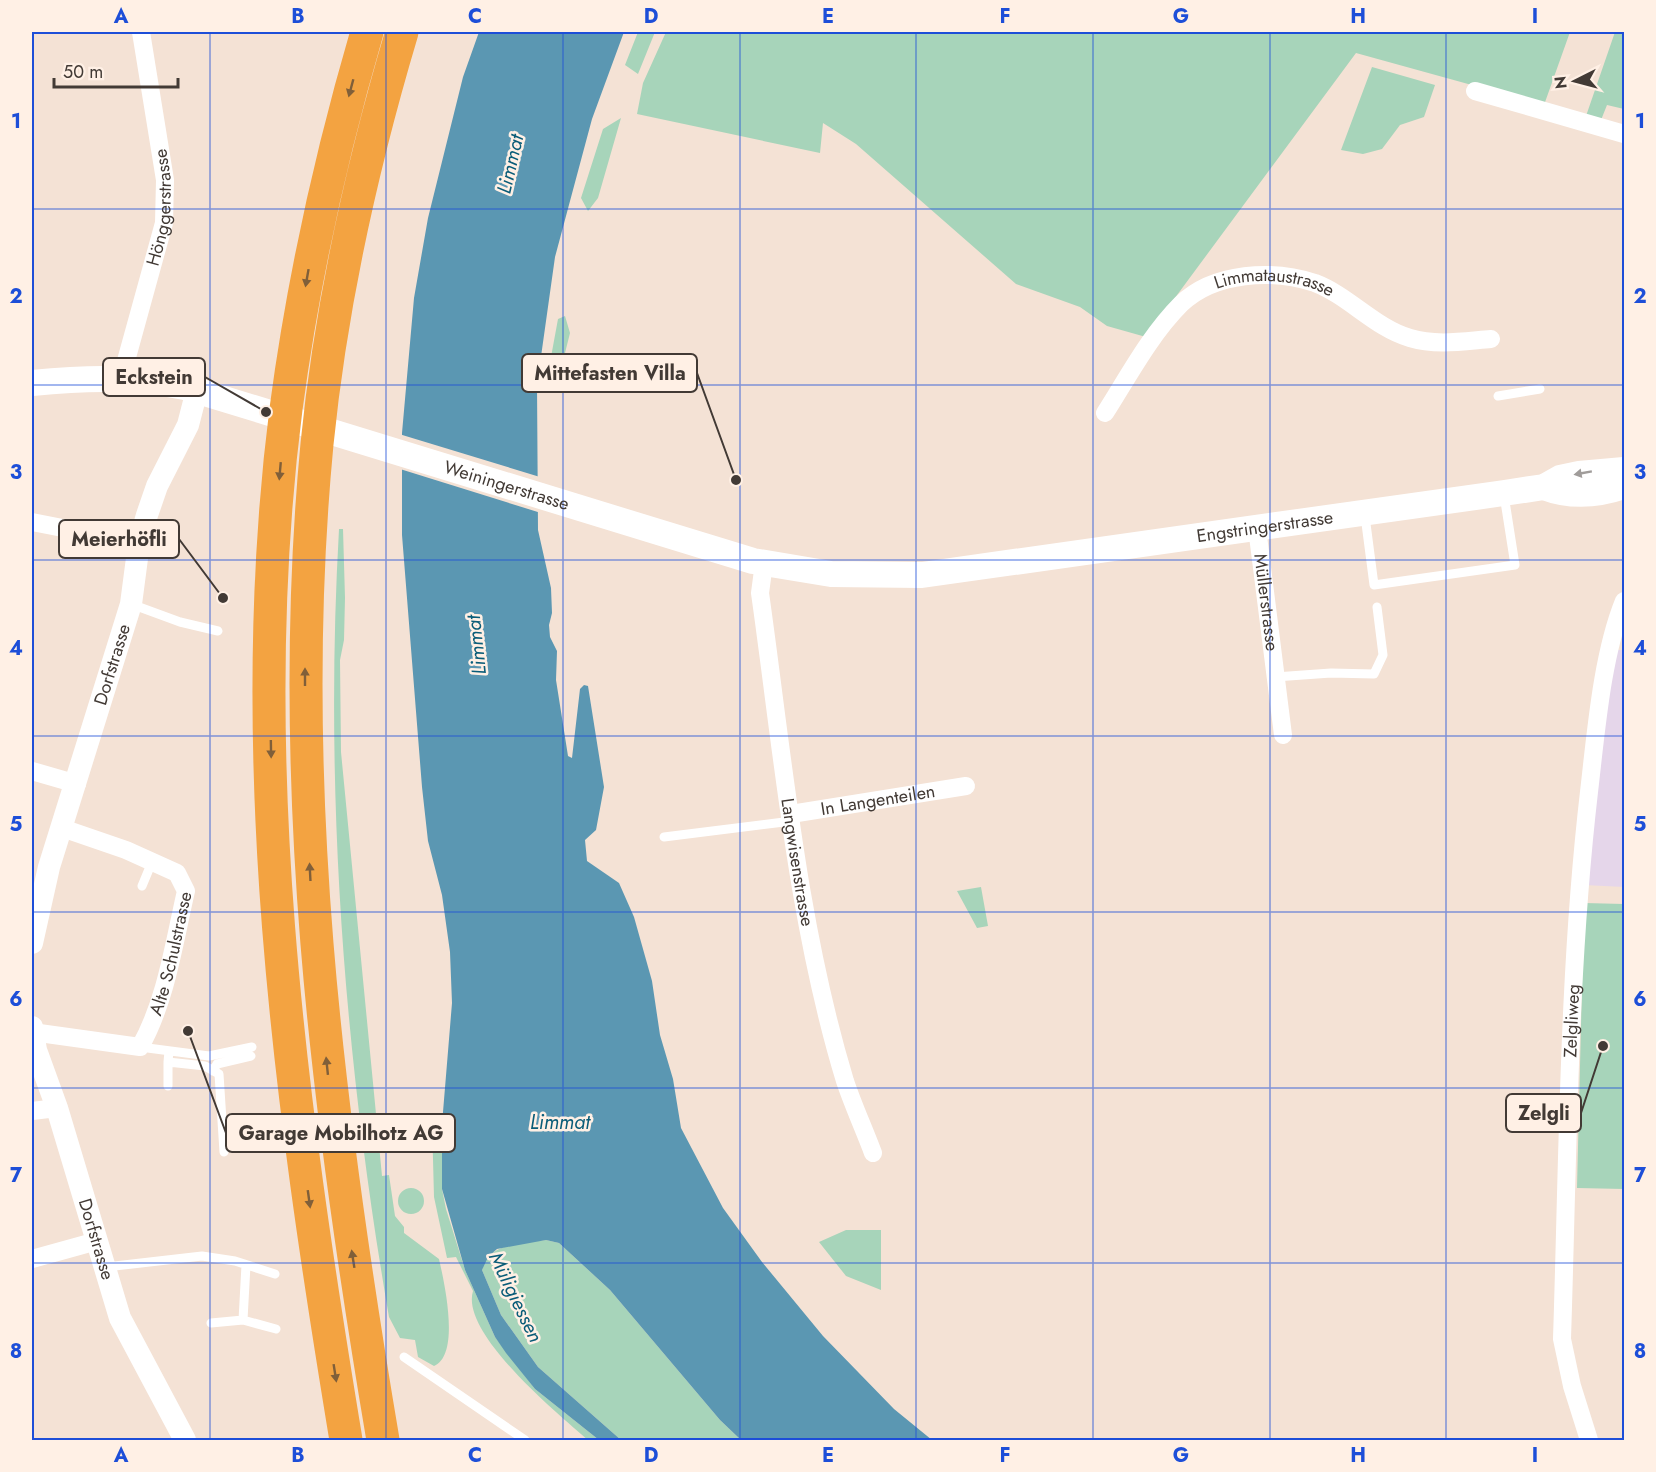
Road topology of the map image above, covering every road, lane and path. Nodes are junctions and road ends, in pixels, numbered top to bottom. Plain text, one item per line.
1 (141, 32) edge
2 (367, 32) edge
3 (402, 32) edge
4 (1475, 91) dead end
5 (1624, 134) edge
6 (1491, 339) dead end
7 (121, 379) junction
8 (32, 383) edge
9 (1540, 389) dead end
10 (198, 390) junction
11 (1498, 396) dead end
12 (1105, 413) dead end
13 (1624, 470) edge
14 (1624, 486) edge
15 (1544, 487) junction
16 (1504, 493) junction
17 (1364, 513) junction
18 (32, 522) edge
19 (1257, 528) junction
20 (139, 543) junction
21 (764, 563) junction
22 (986, 566) joint
23 (1624, 601) edge
24 (131, 604) junction
25 (1377, 607) dead end
26 (218, 631) dead end
27 (1275, 677) junction
28 (1283, 735) dead end
29 (32, 771) edge
30 (77, 784) junction
31 (966, 786) dead end
32 (792, 818) junction
33 (62, 828) junction
34 (664, 837) dead end
35 (152, 862) junction
36 (142, 886) dead end
37 (32, 943) edge
38 (32, 1030) edge
39 (140, 1047) junction
40 (169, 1051) junction
41 (168, 1062) junction
42 (213, 1071) junction
43 (168, 1086) dead end
44 (57, 1108) junction
45 (32, 1111) edge
46 (224, 1152) dead end
47 (873, 1153) dead end
48 (97, 1241) junction
49 (32, 1260) edge
50 (246, 1265) junction
51 (104, 1268) junction
52 (275, 1274) dead end
53 (243, 1320) junction
54 (211, 1323) dead end
55 (276, 1329) dead end
56 (404, 1357) dead end
57 (185, 1440) edge
58 (346, 1440) edge
59 (382, 1440) edge
60 (525, 1440) edge
61 (1589, 1440) edge

1 - 7 street, Hönggerstrasse
2 -> 58 highway
59 -> 3 highway
4 - 5 street
6 - 12 street, Limmataustrasse
7 - 8 main road, Weiningerstrasse
7 - 10 main road, Weiningerstrasse
9 - 11 lane
10 - 20 street, Dorfstrasse
10 - 21 main road, Weiningerstrasse
13 -> 15 main road, Engstringerstrasse
14 - 15 main road, Engstringerstrasse
15 - 16 main road, Engstringerstrasse
16 - 17 main road, Engstringerstrasse
16 - 17 lane
17 - 19 main road, Engstringerstrasse
18 - 20 street
19 - 22 main road, Engstringerstrasse
19 - 27 street, Müllerstrasse
20 - 24 street, Dorfstrasse
21 - 22 main road, Weiningerstrasse
21 - 32 street, Langwisenstrasse
23 - 61 street, Zelgliweg
24 - 26 lane
24 - 30 street, Dorfstrasse
25 - 27 lane, Müllerstrasse
27 - 28 street, Müllerstrasse
29 - 30 street
30 - 33 street, Dorfstrasse
31 - 32 street, In Langenteilen
32 - 34 lane
32 - 47 street, Langwisenstrasse
33 - 35 street, Alte Schulstrasse
33 - 37 street, Dorfstrasse
35 - 36 lane
35 - 39 street, Alte Schulstrasse
38 - 39 street
38 - 44 street, Dorfstrasse
39 - 40 lane
40 - 41 lane
40 - 42 lane
41 - 42 lane
41 - 43 lane
42 - 46 lane
44 - 45 street
44 - 48 street, Dorfstrasse
48 - 49 street
48 - 51 street, Dorfstrasse
50 - 51 lane
50 - 52 lane
50 - 53 lane
51 - 57 street, Dorfstrasse
53 - 54 lane
53 - 55 lane
56 - 60 lane

